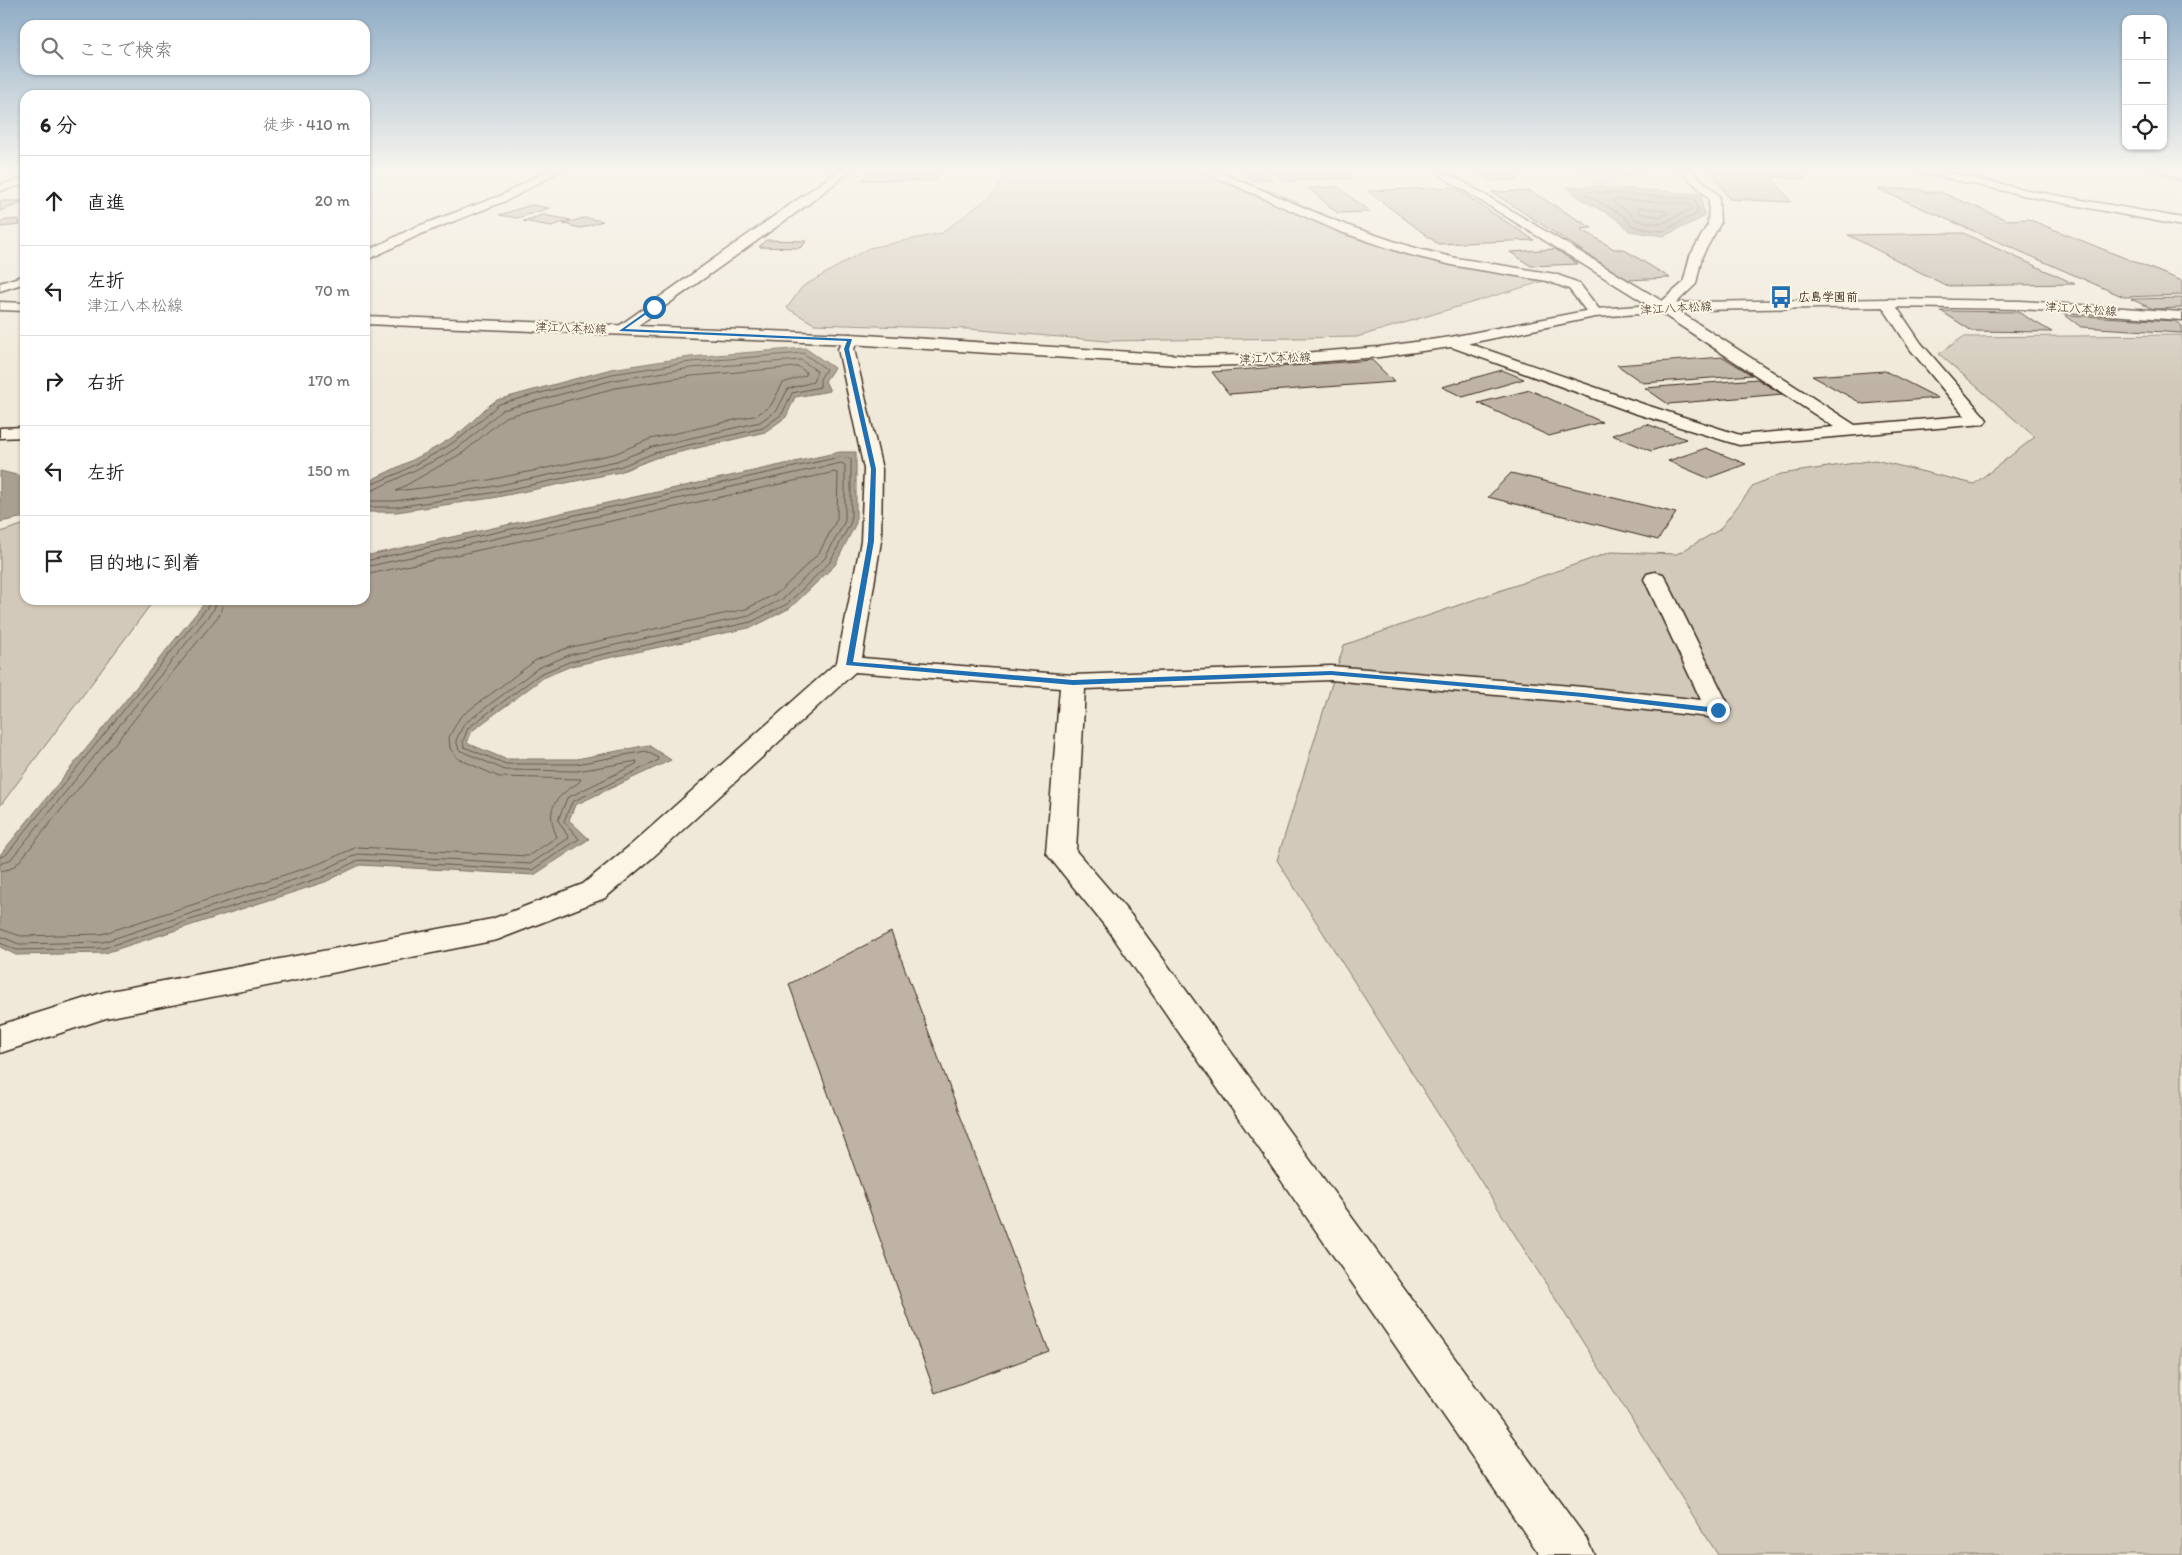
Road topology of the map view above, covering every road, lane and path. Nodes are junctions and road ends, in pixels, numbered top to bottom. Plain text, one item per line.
1 (397, 241) edge
2 (751, 241) edge
3 (1381, 241) edge
4 (1552, 241) edge
5 (1705, 241) edge
6 (370, 254) edge
7 (20, 281) edge
8 (0, 287) edge
9 (1888, 303) junction
10 (0, 306) edge
11 (20, 306) edge
12 (1663, 308) junction
13 (1595, 313) junction
14 (2182, 316) edge
15 (370, 320) edge
16 (621, 330) junction
17 (850, 339) junction
18 (1451, 342) junction
19 (1851, 430) junction
20 (20, 432) edge
21 (0, 433) edge
22 (1656, 579) dead end
23 (849, 664) junction
24 (1073, 682) junction
25 (0, 1039) edge
26 (1568, 1555) edge

1 - 6 street
2 - 16 street
3 - 13 street
4 - 12 street
5 - 12 street
7 - 8 street
9 - 12 street, 津江八本松線
9 - 14 street, 津江八本松線
9 - 19 street
10 - 11 street
12 - 13 street, 津江八本松線
12 - 19 street
13 - 18 street, 津江八本松線
15 - 16 street, 津江八本松線
16 - 17 street, 津江八本松線
17 - 18 street, 津江八本松線
17 - 23 street
18 - 19 street
20 - 21 street
22 - 24 street
23 - 24 street
23 - 25 street
24 - 26 street

